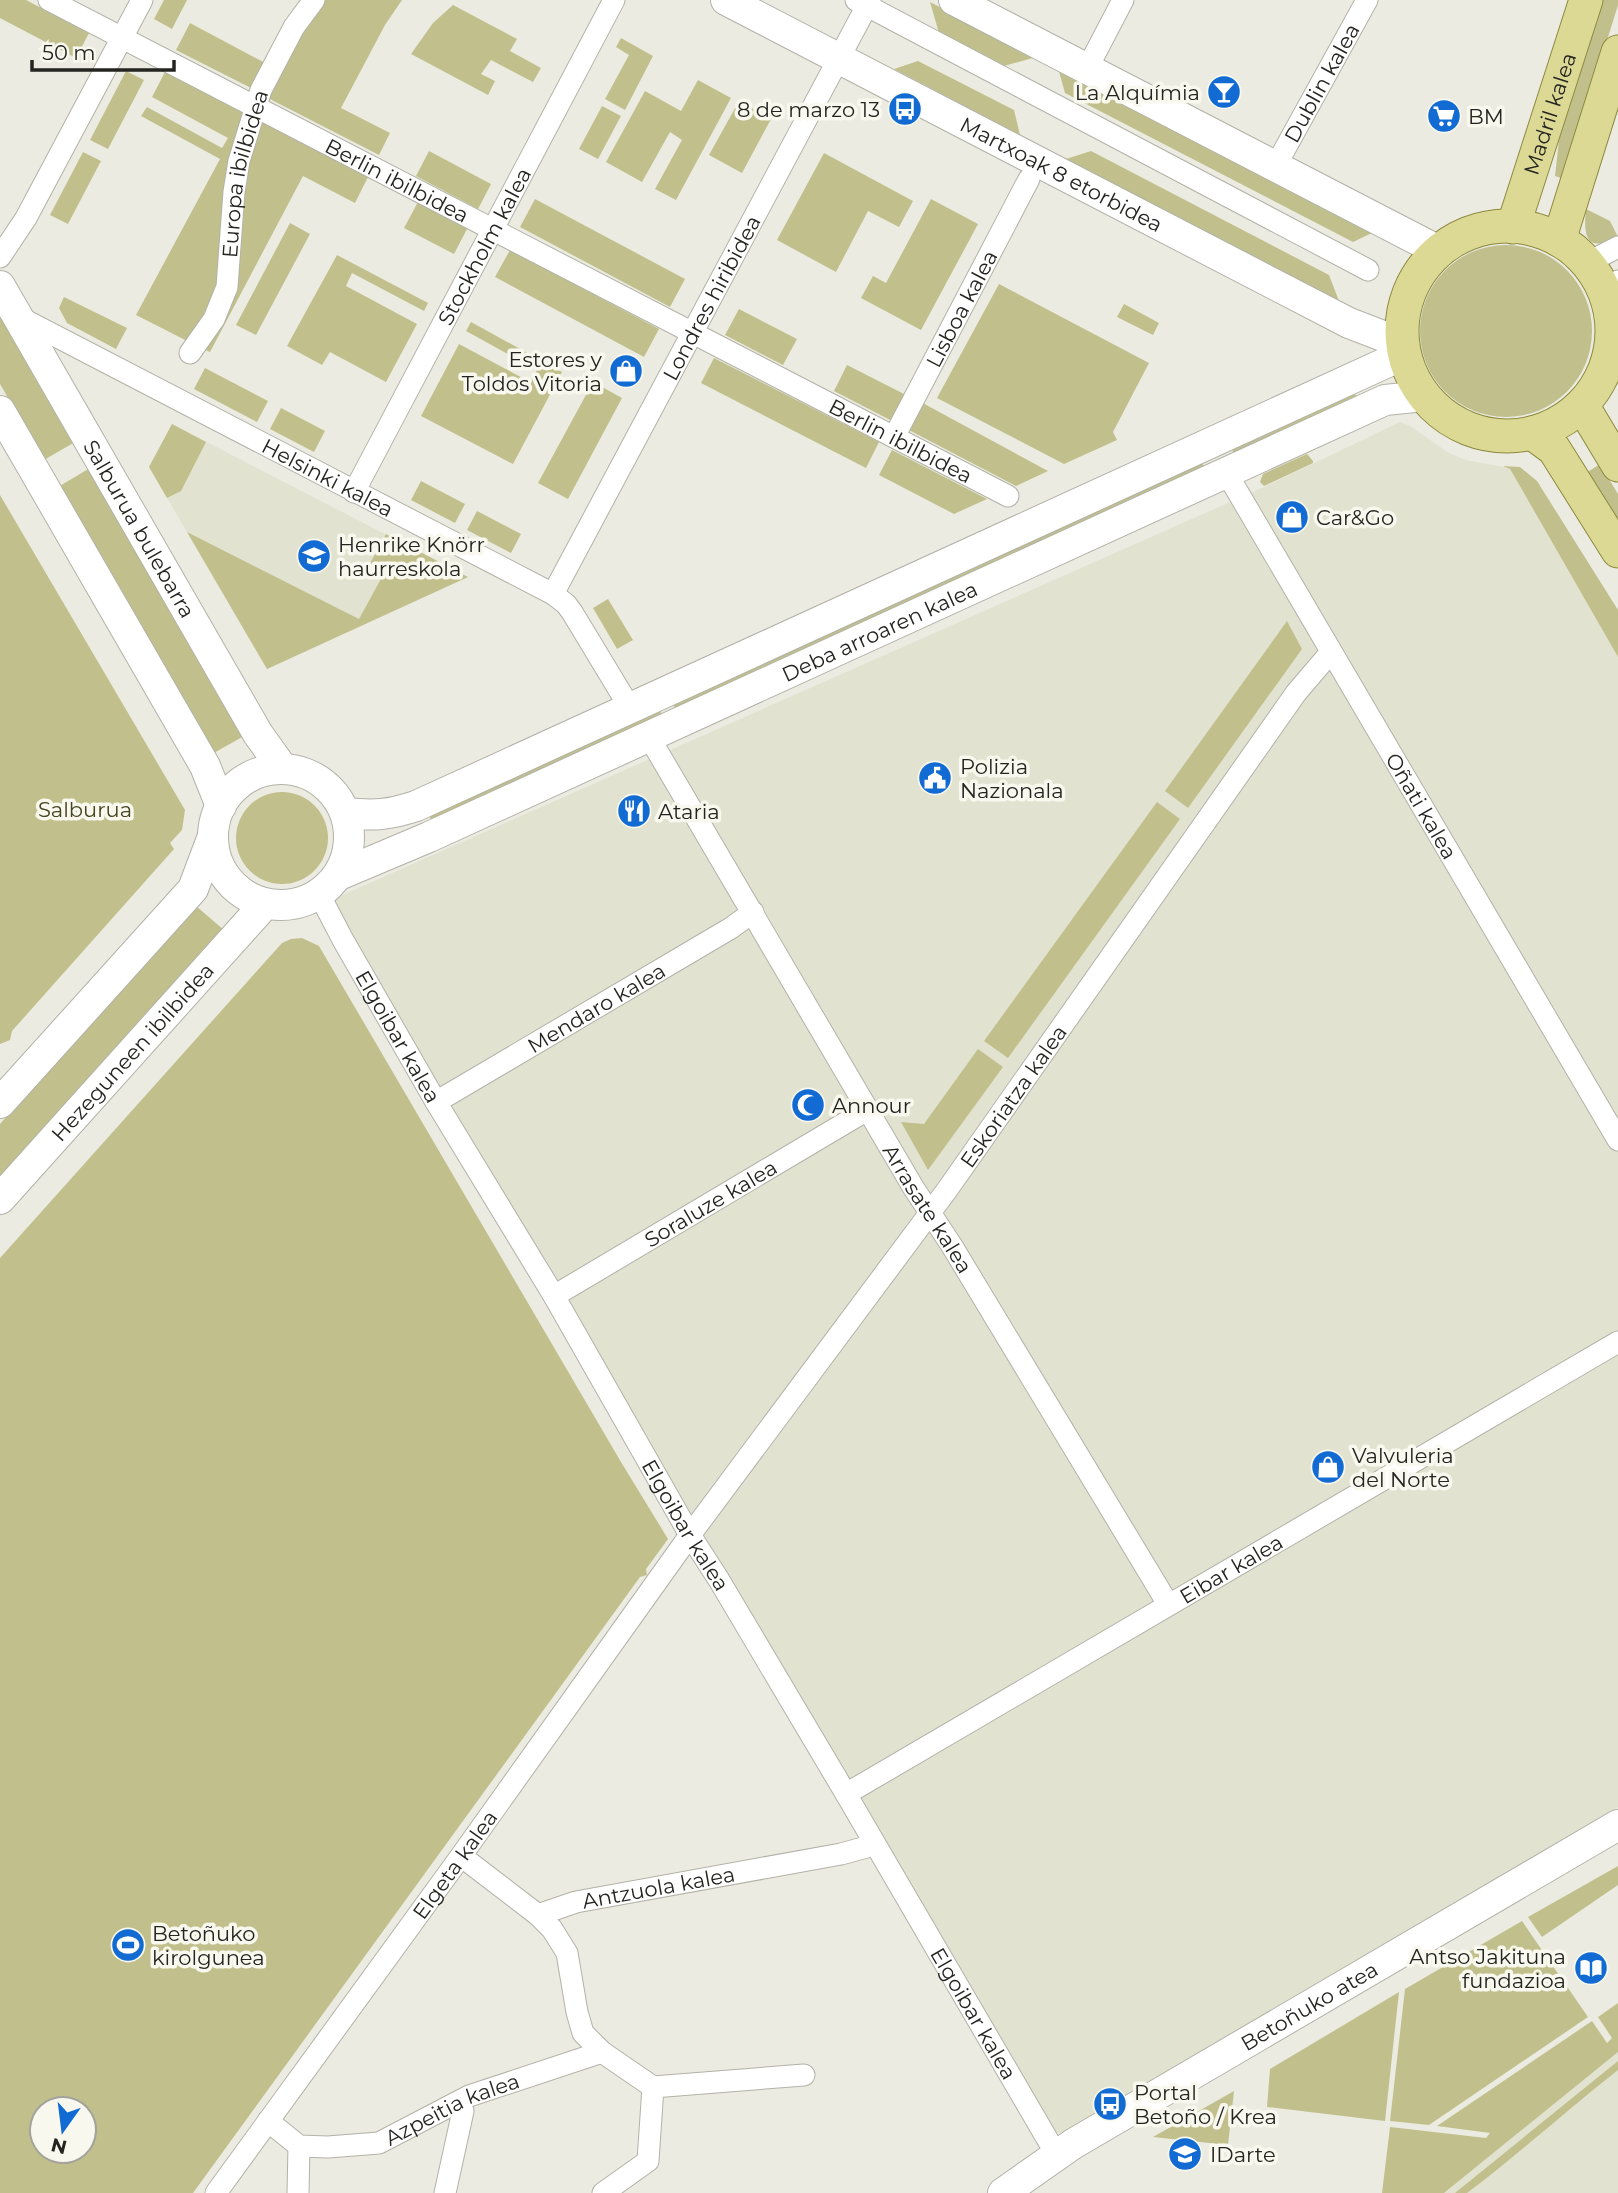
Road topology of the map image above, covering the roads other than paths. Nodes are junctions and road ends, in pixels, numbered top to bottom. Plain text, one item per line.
1 (49, 0) edge
2 (142, 0) edge
3 (314, 0) edge
4 (614, 0) edge
5 (726, 0) edge
6 (954, 0) edge
7 (1123, 0) edge
8 (1367, 0) edge
9 (1586, 0) edge
10 (864, 2) edge
11 (122, 38) junction
12 (1618, 52) edge
13 (839, 59) junction
14 (1087, 69) junction
15 (255, 107) junction
16 (1275, 167) junction
17 (1029, 179) dead end
18 (1513, 227) junction
19 (494, 230) junction
20 (1559, 240) junction
21 (1618, 247) edge
22 (1439, 251) junction
23 (0, 257) edge
24 (1587, 263) junction
25 (1368, 270) dead end
26 (0, 286) edge
27 (1612, 289) edge
28 (19, 317) junction
29 (693, 333) junction
30 (1403, 349) junction
31 (190, 353) dead end
32 (1424, 396) junction
33 (1582, 405) junction
34 (0, 411) edge
35 (1532, 433) junction
36 (894, 437) junction
37 (1618, 465) edge
38 (1226, 472) junction
39 (354, 492) junction
40 (1008, 496) dead end
41 (1618, 551) edge
42 (553, 594) junction
43 (1331, 652) junction
44 (630, 708) junction
45 (649, 737) junction
46 (283, 769) junction
47 (220, 806) junction
48 (346, 813) junction
49 (213, 836) junction
50 (329, 885) junction
51 (265, 904) junction
52 (753, 912) junction
53 (436, 1102) junction
54 (0, 1103) edge
55 (867, 1110) junction
56 (1618, 1140) edge
57 (0, 1199) edge
58 (930, 1212) junction
59 (554, 1296) junction
60 (1618, 1342) edge
61 (690, 1535) junction
62 (1168, 1604) junction
63 (846, 1794) junction
64 (1618, 1825) edge
65 (874, 1845) junction
66 (461, 1856) junction
67 (538, 1915) junction
68 (602, 2052) junction
69 (804, 2075) dead end
70 (653, 2087) junction
71 (463, 2111) dead end
72 (268, 2121) junction
73 (299, 2146) junction
74 (1056, 2154) junction
75 (216, 2193) edge
76 (298, 2193) edge
77 (445, 2193) edge
78 (603, 2193) edge
79 (1003, 2193) edge

1 - 11 street, Berlin ibilbidea
2 - 11 street
3 - 15 street, Europa ibilbidea
4 - 19 street, Stockholm kalea
5 - 13 main road, Martxoak 8 etorbidea
6 - 14 main road
7 - 14 street
8 - 16 street, Dublin kalea
9 - 18 main road, Madril kalea
10 - 13 street, Londres hiribidea
10 - 25 street
11 - 15 street, Berlin ibilbidea
11 - 23 street
12 - 20 main road
13 - 29 street, Londres hiribidea
13 - 30 main road, Martxoak 8 etorbidea
14 - 16 main road
15 - 19 street, Berlin ibilbidea
15 - 31 street, Europa ibilbidea
16 - 22 main road
17 - 36 street, Lisboa kalea
18 - 20 main road
18 - 22 main road
19 - 29 street, Berlin ibilbidea
19 - 39 street, Stockholm kalea
20 - 24 main road
21 - 24 street
22 - 30 main road
24 - 27 main road
26 - 28 main road, Salburua bulebarra
27 - 33 main road
28 - 39 street, Helsinki kalea
28 - 46 main road, Salburua bulebarra
29 - 36 street, Berlin ibilbidea
29 - 42 street, Londres hiribidea
30 - 32 main road
30 - 44 main road, Deba arroaren kalea
32 - 35 main road
32 - 38 main road, Deba arroaren kalea
33 - 35 main road
33 - 37 main road
34 - 47 main road
35 - 41 main road
36 - 40 street, Berlin ibilbidea
38 - 43 street, Oñati kalea
38 - 45 main road, Deba arroaren kalea
39 - 42 street, Helsinki kalea
42 - 44 street, Helsinki kalea
43 - 56 street, Oñati kalea
43 - 58 street, Eskoriatza kalea
44 - 48 main road, Deba arroaren kalea
45 - 50 main road, Deba arroaren kalea
45 - 52 street, Arrasate kalea
46 - 47 main road
46 - 48 main road
47 - 49 main road
48 - 50 main road
49 - 51 main road
49 - 54 main road
50 - 51 main road
50 - 53 street, Elgoibar kalea
51 - 57 main road, Hezeguneen ibilbidea
52 - 53 street, Mendaro kalea
52 - 55 street, Arrasate kalea
53 - 59 street, Elgoibar kalea
55 - 58 street, Arrasate kalea
55 - 59 street, Soraluze kalea
58 - 61 street, Eskoriatza kalea
58 - 62 street, Arrasate kalea
59 - 61 street, Elgoibar kalea
60 - 62 street, Eibar kalea
61 - 63 street, Elgoibar kalea
61 - 66 street, Elgeta kalea
62 - 63 street, Eibar kalea
63 - 65 street, Elgoibar kalea
64 - 74 main road, Betoñuko atea
65 - 67 street, Antzuola kalea
65 - 74 street, Elgoibar kalea
66 - 67 street
66 - 72 street, Elgeta kalea
67 - 68 street
68 - 70 street
68 - 73 street, Azpeitia kalea
69 - 70 street
70 - 78 street
71 - 77 street
72 - 73 street
72 - 75 street, Elgeta kalea
73 - 76 street
74 - 79 main road, Betoñuko atea

